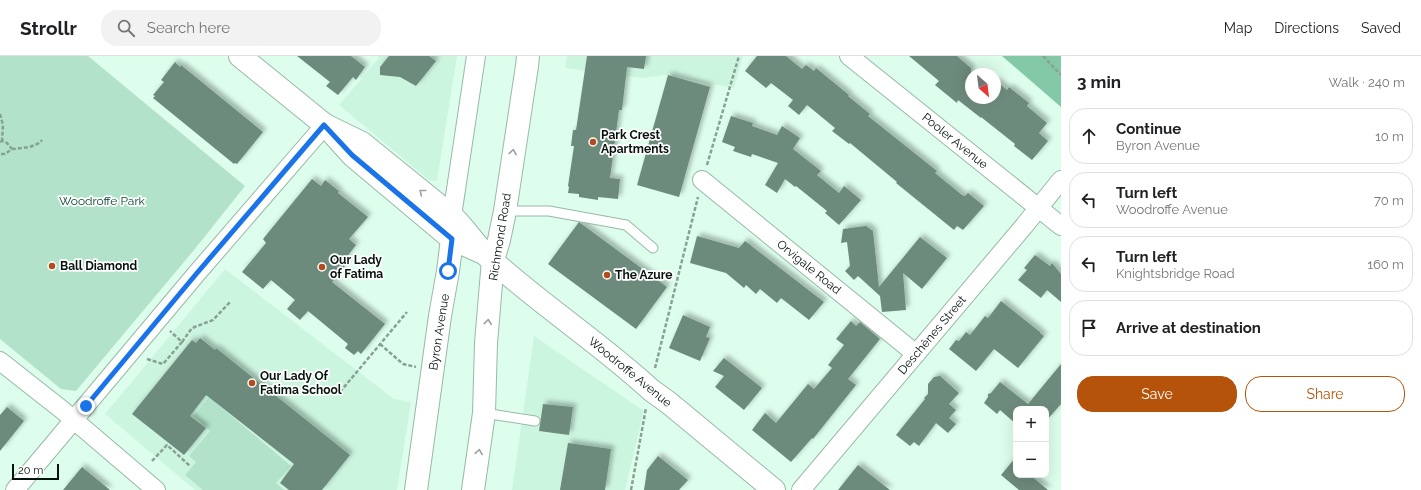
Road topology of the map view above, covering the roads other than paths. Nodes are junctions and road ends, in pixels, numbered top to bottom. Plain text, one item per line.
1 (240, 56) edge
2 (476, 56) edge
3 (528, 56) edge
4 (849, 56) edge
5 (324, 125) junction
6 (702, 180) road end
7 (1061, 180) edge
8 (1038, 208) junction
9 (505, 211) junction
10 (455, 226) junction
11 (1061, 226) edge
12 (653, 248) dead end
13 (489, 257) junction
14 (916, 354) junction
15 (0, 361) edge
16 (484, 413) junction
17 (74, 420) junction
18 (535, 421) dead end
19 (15, 490) edge
20 (156, 490) edge
21 (416, 490) edge
22 (473, 490) edge
23 (774, 490) edge
24 (801, 490) edge

1 - 5 main road, Woodroffe Avenue
2 - 10 street, Byron Avenue
9 -> 3 main road, Richmond Road
4 - 8 street, Pooler Avenue
5 - 10 main road, Woodroffe Avenue
5 - 17 street
6 - 14 street, Orvigale Road
7 - 8 street, Deschênes Street
8 - 11 street, Pooler Avenue
8 - 14 street, Deschênes Street
9 - 12 lane
9 - 13 main road, Richmond Road
10 - 13 main road, Woodroffe Avenue
10 - 21 main road, Byron Avenue
16 -> 13 main road, Richmond Road
13 - 23 main road, Woodroffe Avenue
14 - 24 street, Deschênes Street
15 - 17 street
16 - 18 lane
22 -> 16 main road, Richmond Road
17 - 19 street
17 - 20 street

